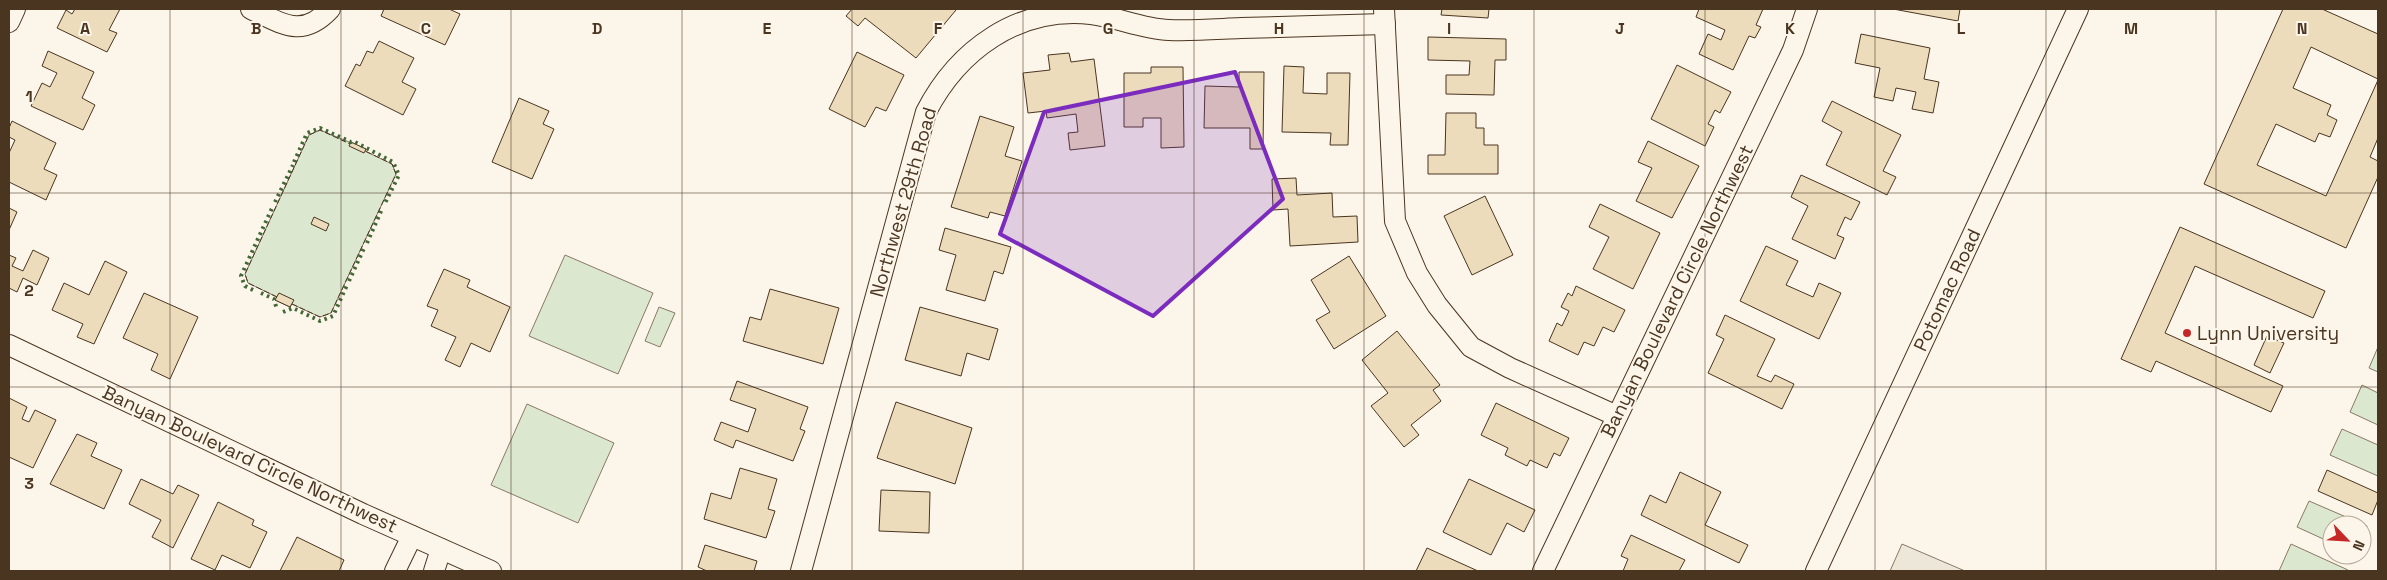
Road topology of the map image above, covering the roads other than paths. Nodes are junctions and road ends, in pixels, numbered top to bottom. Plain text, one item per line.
1 (15, 9) edge
2 (251, 9) edge
3 (330, 9) edge
4 (1807, 9) edge
5 (2078, 9) edge
6 (1385, 16) edge
7 (9, 22) edge
8 (9, 345) edge
9 (1616, 416) junction
10 (412, 536) junction
11 (441, 549) junction
12 (395, 571) edge
13 (434, 571) edge
14 (491, 571) edge
15 (801, 571) edge
16 (1543, 571) edge
17 (1816, 571) edge

1 - 7 street
2 - 3 street
4 - 9 street, Banyan Boulevard Circle Northwest
5 - 17 street, Potomac Road
6 - 9 street
6 - 15 street, Northwest 29th Road
8 - 10 street, Banyan Boulevard Circle Northwest
9 - 16 street, Banyan Boulevard Circle Northwest
10 - 11 street, Banyan Boulevard Circle Northwest
10 - 12 street
11 - 13 street
11 - 14 street, Banyan Boulevard Circle Northwest

